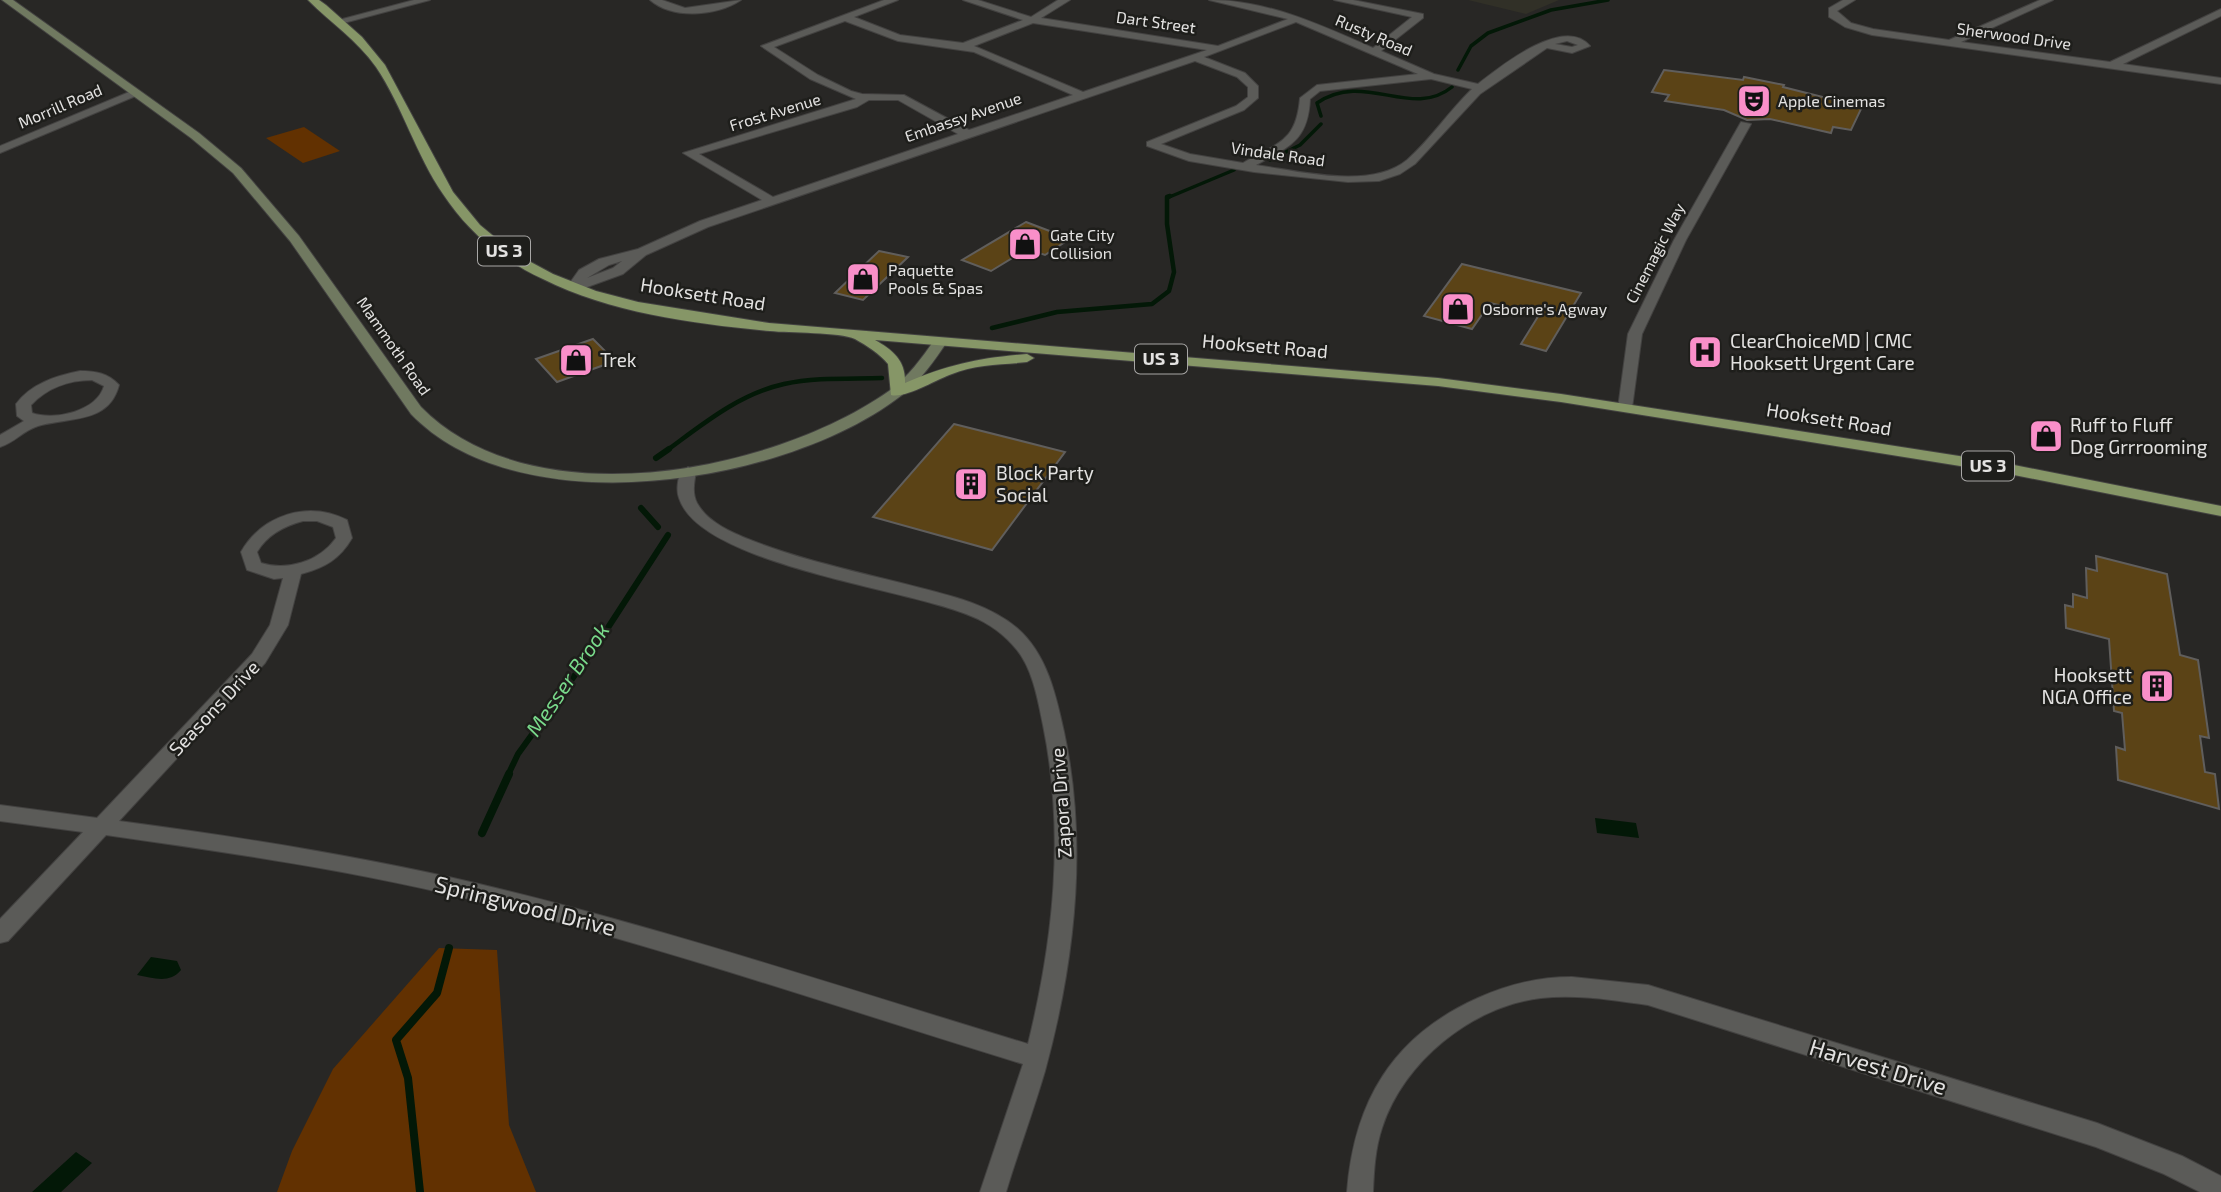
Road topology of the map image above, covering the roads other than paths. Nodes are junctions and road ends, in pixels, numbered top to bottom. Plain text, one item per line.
1 (7, 0) edge
2 (313, 0) edge
3 (425, 0) edge
4 (655, 0) edge
5 (736, 0) edge
6 (893, 0) edge
7 (968, 0) edge
8 (1065, 0) edge
9 (1214, 0) edge
10 (1339, 0) edge
11 (1850, 0) edge
12 (2048, 0) edge
13 (994, 4) edge
14 (2221, 12) edge
15 (844, 17) junction
16 (1296, 19) junction
17 (1032, 20) junction
18 (340, 21) junction
19 (1950, 43) junction
20 (1546, 45) dead end
21 (964, 46) junction
22 (1217, 49) junction
23 (1375, 51) junction
24 (1194, 57) junction
25 (2113, 65) junction
26 (1431, 76) junction
27 (2221, 81) edge
28 (1481, 88) junction
29 (134, 93) junction
30 (1082, 95) junction
31 (867, 97) junction
32 (1745, 124) dead end
33 (967, 134) junction
34 (0, 150) edge
35 (1246, 166) junction
36 (770, 200) junction
37 (574, 287) junction
38 (857, 335) junction
39 (940, 342) junction
40 (1073, 352) junction
41 (896, 392) junction
42 (1625, 408) junction
43 (37, 421) junction
44 (0, 442) edge
45 (688, 472) junction
46 (2221, 511) edge
47 (293, 571) junction
48 (0, 813) edge
49 (102, 827) junction
50 (0, 934) edge
51 (1037, 1057) junction
52 (2221, 1189) edge
53 (993, 1192) edge
54 (1360, 1192) edge

1 - 29 main road, Mammoth Road
2 - 18 main road, Hooksett Road / US 3
3 - 18 street
4 - 5 street
6 - 15 street
7 - 13 street, Dart Street
8 - 17 street
9 - 16 street, Rusty Road
10 - 23 street
11 - 19 street, Sherwood Drive
12 - 19 street
13 - 17 street, Dart Street
14 - 25 street
15 - 21 street
15 - 31 street
16 - 22 street, Embassy Avenue
16 - 23 street, Rusty Road
17 - 21 street
17 - 22 street, Dart Street
18 - 37 main road, Hooksett Road / US 3
19 - 25 street, Sherwood Drive
20 - 28 street, Vindale Road
21 - 30 street
22 - 24 street, Embassy Avenue
23 - 26 street, Rusty Road
24 - 30 street, Embassy Avenue
24 - 35 street, Vindale Road
25 - 27 street, Sherwood Drive
26 - 28 street, Rusty Road
26 - 35 street
28 - 35 street, Vindale Road
29 - 34 street, Morrill Road
29 - 45 main road, Mammoth Road
30 - 33 street, Embassy Avenue
31 - 33 street
31 - 36 street, Frost Avenue
32 - 42 street, Cinemagic Way
33 - 36 street, Embassy Avenue
36 - 37 street, Embassy Avenue
37 - 38 main road, Hooksett Road / US 3
38 - 39 main road, Hooksett Road / US 3
38 - 41 main road
39 - 40 main road, Hooksett Road / US 3
39 - 41 main road, Mammoth Road
40 - 41 main road
40 - 42 main road, Hooksett Road / US 3
41 - 45 main road, Mammoth Road
42 - 46 main road, Hooksett Road / US 3
43 - 43 street
43 - 44 street
45 - 51 street, Zapora Drive
47 - 47 street
47 - 49 street, Seasons Drive
48 - 49 street, Springwood Drive
49 - 50 street, Seasons Drive
49 - 51 street, Springwood Drive
51 - 53 street, Zapora Drive
52 - 54 street, Harvest Drive

